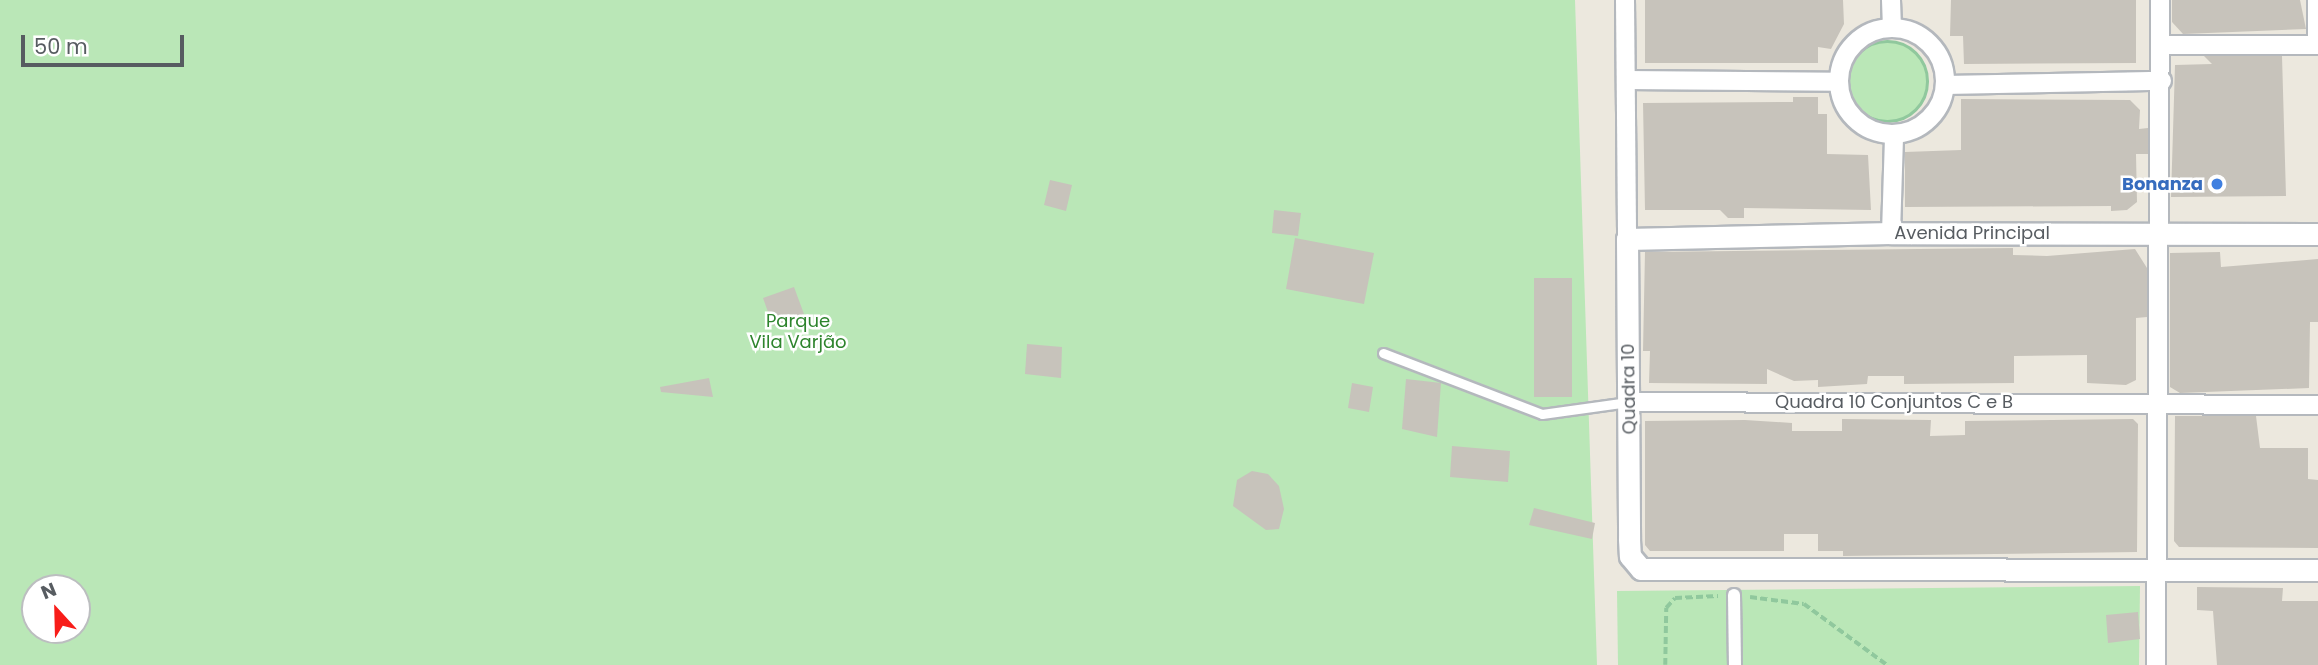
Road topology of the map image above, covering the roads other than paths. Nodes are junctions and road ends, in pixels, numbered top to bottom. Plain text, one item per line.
1 (1625, 0) edge
2 (1891, 0) edge
3 (2160, 0) edge
4 (2317, 0) edge
5 (1892, 27) junction
6 (2161, 45) junction
7 (2317, 45) edge
8 (1626, 80) junction
9 (2162, 81) junction
10 (1837, 82) junction
11 (1945, 85) junction
12 (1894, 135) junction
13 (1891, 233) junction
14 (2158, 234) junction
15 (2318, 234) edge
16 (1627, 239) junction
17 (1382, 353) dead end
18 (1630, 402) junction
19 (2158, 403) junction
20 (2318, 405) edge
21 (2157, 569) junction
22 (2318, 570) edge
23 (1734, 595) road end
24 (1735, 665) edge
25 (2156, 665) edge

1 - 8 street
2 - 5 street
3 - 6 street
4 - 7 street
5 - 10 street
5 - 11 street
6 - 7 street
6 - 9 street
8 - 10 street
8 - 16 street
9 - 11 street
9 - 14 street
10 - 12 street
11 - 12 street
12 - 13 street
13 - 14 street, Avenida Principal
13 - 16 street, Avenida Principal
14 - 15 street, Avenida Principal
14 - 19 street
16 - 18 street, Quadra 10
17 - 18 lane
18 - 19 street, Quadra 10 Conjuntos C e B
18 - 21 street, Quadra 10
19 - 20 street, Quadra 10 Conjuntos C e B
19 - 21 street
21 - 22 street
21 - 25 street
23 - 24 street

